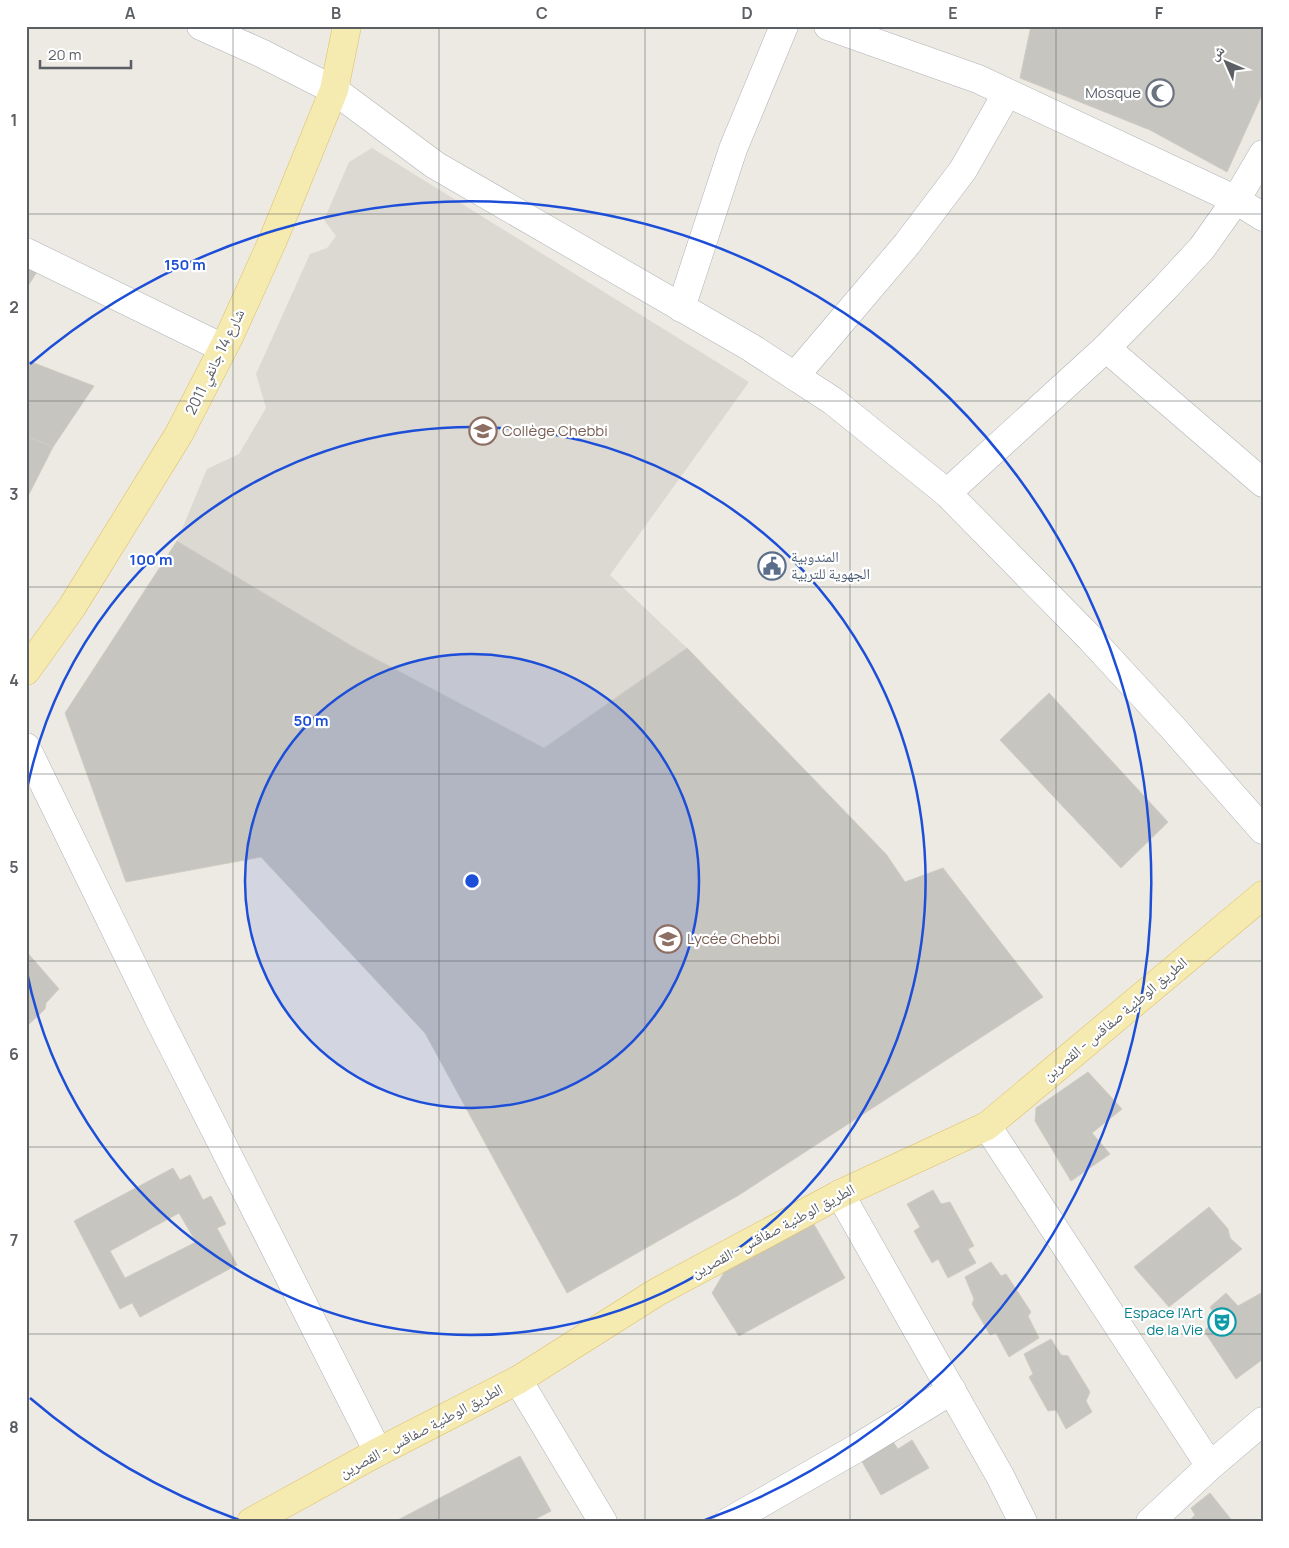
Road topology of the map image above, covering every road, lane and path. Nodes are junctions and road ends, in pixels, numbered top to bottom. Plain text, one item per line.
1 (201, 26) edge
2 (347, 26) edge
3 (784, 26) edge
4 (828, 26) edge
5 (334, 90) junction
6 (1007, 93) junction
7 (1263, 154) edge
8 (1236, 200) junction
9 (1263, 217) edge
10 (26, 252) edge
11 (681, 308) junction
12 (223, 348) junction
13 (1106, 348) junction
14 (794, 376) junction
15 (1263, 483) edge
16 (947, 493) junction
17 (26, 671) edge
18 (26, 747) edge
19 (1263, 830) edge
20 (1263, 896) edge
21 (988, 1126) junction
22 (840, 1194) junction
23 (518, 1380) junction
24 (952, 1390) junction
25 (1263, 1421) edge
26 (378, 1452) junction
27 (1210, 1466) junction
28 (730, 1521) edge
29 (251, 1522) edge
30 (603, 1522) edge
31 (1022, 1522) edge
32 (1150, 1522) edge

1 - 5 street
2 - 5 main road, شارع 14 جانفي 2011
3 - 11 street
4 - 6 street
5 - 11 street
5 - 12 main road, شارع 14 جانفي 2011
6 - 8 street
6 - 14 street
7 - 8 street
8 - 9 street
8 - 13 street
10 - 12 street
11 - 14 street
12 - 17 main road, شارع 14 جانفي 2011
13 - 15 street
13 - 16 street
14 - 16 street
16 - 19 street
18 - 26 street
20 - 21 main road, الطريق الوطنية صفاقس - القصرين
21 - 22 main road, الطريق الوطنية صفاقس - القصرين
21 - 27 street
22 - 23 main road, الطريق الوطنية صفاقس - القصرين
22 - 24 street
23 - 26 main road, الطريق الوطنية صفاقس - القصرين
23 - 30 street
24 - 28 street
24 - 31 street
25 - 27 street
26 - 29 main road, الطريق الوطنية صفاقس - القصرين
27 - 32 street

